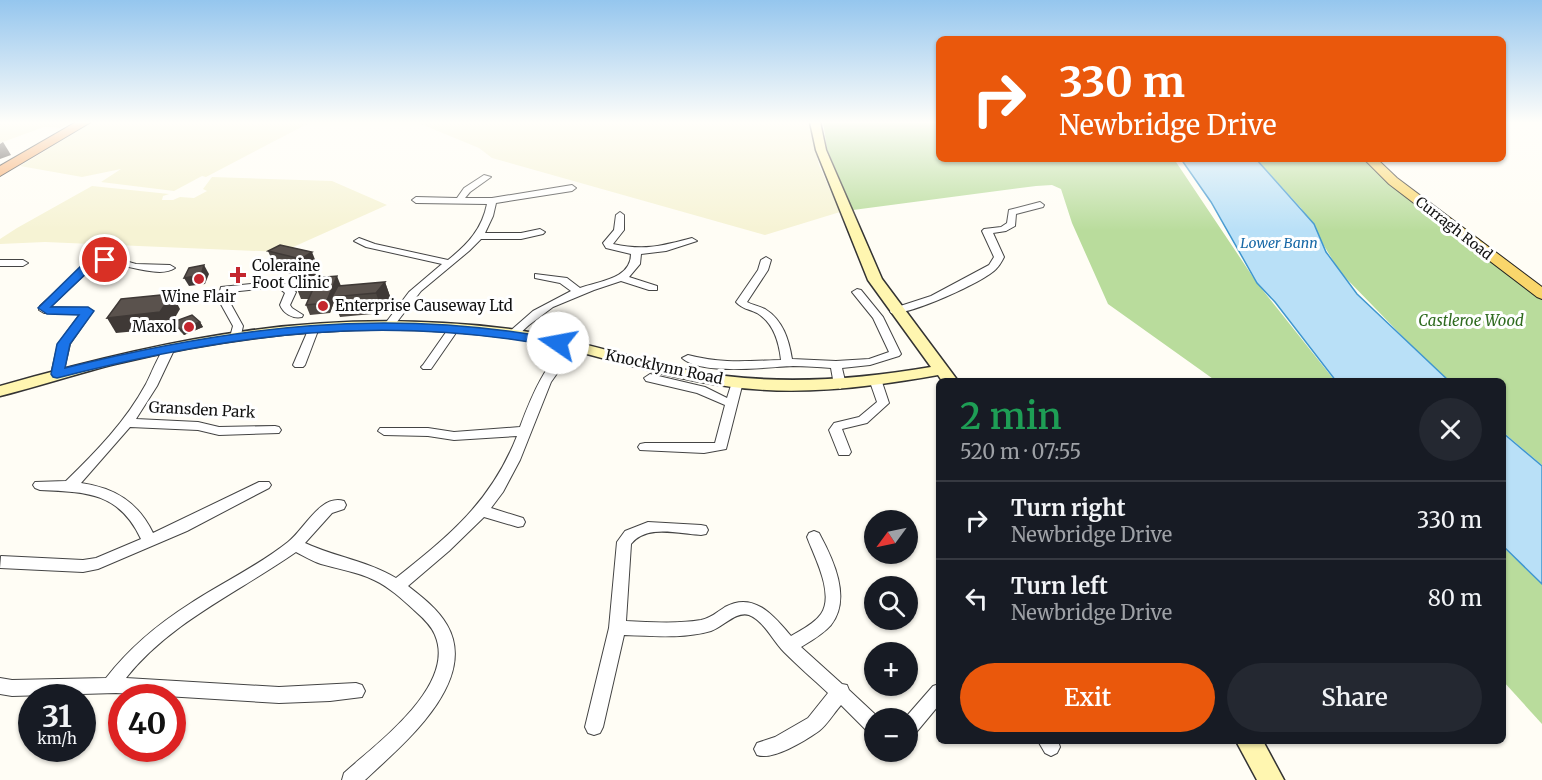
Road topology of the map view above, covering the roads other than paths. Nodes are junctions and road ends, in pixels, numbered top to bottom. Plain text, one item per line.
1 (23, 158) edge
2 (824, 158) edge
3 (1373, 162) edge
4 (0, 172) edge
5 (487, 177) dead end
6 (572, 188) dead end
7 (416, 200) dead end
8 (459, 201) junction
9 (492, 201) junction
10 (1040, 206) dead end
11 (620, 215) dead end
12 (540, 232) dead end
13 (480, 236) junction
14 (359, 241) dead end
15 (692, 241) dead end
16 (636, 252) junction
17 (766, 260) dead end
18 (0, 263) edge
19 (450, 263) junction
20 (23, 264) dead end
21 (170, 268) dead end
22 (539, 276) dead end
23 (621, 278) junction
24 (653, 288) dead end
25 (579, 292) junction
26 (857, 292) dead end
27 (1542, 294) edge
28 (896, 311) junction
29 (298, 315) dead end
30 (389, 325) junction
31 (314, 327) junction
32 (455, 327) junction
33 (513, 334) junction
34 (236, 336) junction
35 (575, 347) junction
36 (169, 348) junction
37 (688, 358) dead end
38 (788, 363) junction
39 (299, 365) dead end
40 (836, 366) junction
41 (427, 367) dead end
42 (57, 374) junction
43 (945, 375) edge
44 (651, 378) dead end
45 (737, 382) junction
46 (876, 382) junction
47 (840, 386) junction
48 (0, 391) edge
49 (733, 402) junction
50 (127, 423) junction
51 (275, 430) dead end
52 (384, 431) dead end
53 (526, 431) junction
54 (645, 447) dead end
55 (844, 452) dead end
56 (40, 485) dead end
57 (264, 485) dead end
58 (70, 486) junction
59 (339, 505) dead end
60 (482, 511) junction
61 (518, 522) dead end
62 (701, 530) dead end
63 (814, 537) dead end
64 (149, 541) junction
65 (296, 545) junction
66 (1, 562) edge
67 (397, 585) junction
68 (617, 628) junction
69 (789, 646) junction
70 (111, 684) edge
71 (108, 685) edge
72 (0, 687) edge
73 (186, 690) edge
74 (356, 691) dead end
75 (841, 692) junction
76 (936, 696) edge
77 (864, 716) edge
78 (918, 717) edge
79 (594, 726) dead end
80 (1251, 744) edge
81 (763, 749) dead end
82 (351, 780) edge
83 (1271, 780) edge

1 - 4 highway
2 - 28 street
3 - 27 main road, Curragh Road
5 - 8 street
6 - 9 street
7 - 8 street
8 - 9 street
9 - 13 street
10 - 28 street
11 - 16 street
12 - 13 street
13 - 19 street
14 - 19 street
15 - 16 street
16 - 23 street
17 - 38 street
18 - 20 street
19 - 30 street
21 - 42 street
22 - 25 street
23 - 24 street
23 - 25 street
25 - 33 street
26 - 40 street
28 - 43 street
29 - 34 street
30 - 31 street, Knocklynn Road
30 - 32 street, Knocklynn Road
31 - 34 street, Knocklynn Road
31 - 39 street
32 - 33 street, Knocklynn Road
32 - 41 street
33 - 35 street, Knocklynn Road
34 - 36 street, Knocklynn Road
35 - 45 street, Knocklynn Road
35 - 53 street
36 - 42 street, Knocklynn Road
36 - 50 street, Gransden Park
37 - 38 street
38 - 40 street
40 - 47 street
42 - 48 street, Knocklynn Road
43 - 46 street, Knocklynn Road
44 - 49 street
45 - 47 street, Knocklynn Road
45 - 49 street
46 - 47 street, Knocklynn Road
46 - 55 street
49 - 54 street
50 - 51 street, Gransden Park
50 - 58 street, Gransden Park
52 - 53 street
53 - 60 street
56 - 58 street
57 - 64 street
58 - 64 street
59 - 65 street
60 - 61 street
60 - 67 street
62 - 68 street
63 - 69 street
64 - 66 street
65 - 67 street
65 - 70 street
67 - 82 street
68 - 69 street
68 - 79 street
69 - 75 street
71 - 72 street
73 - 74 street
75 - 77 street
75 - 81 street
76 - 78 street
80 - 83 street

